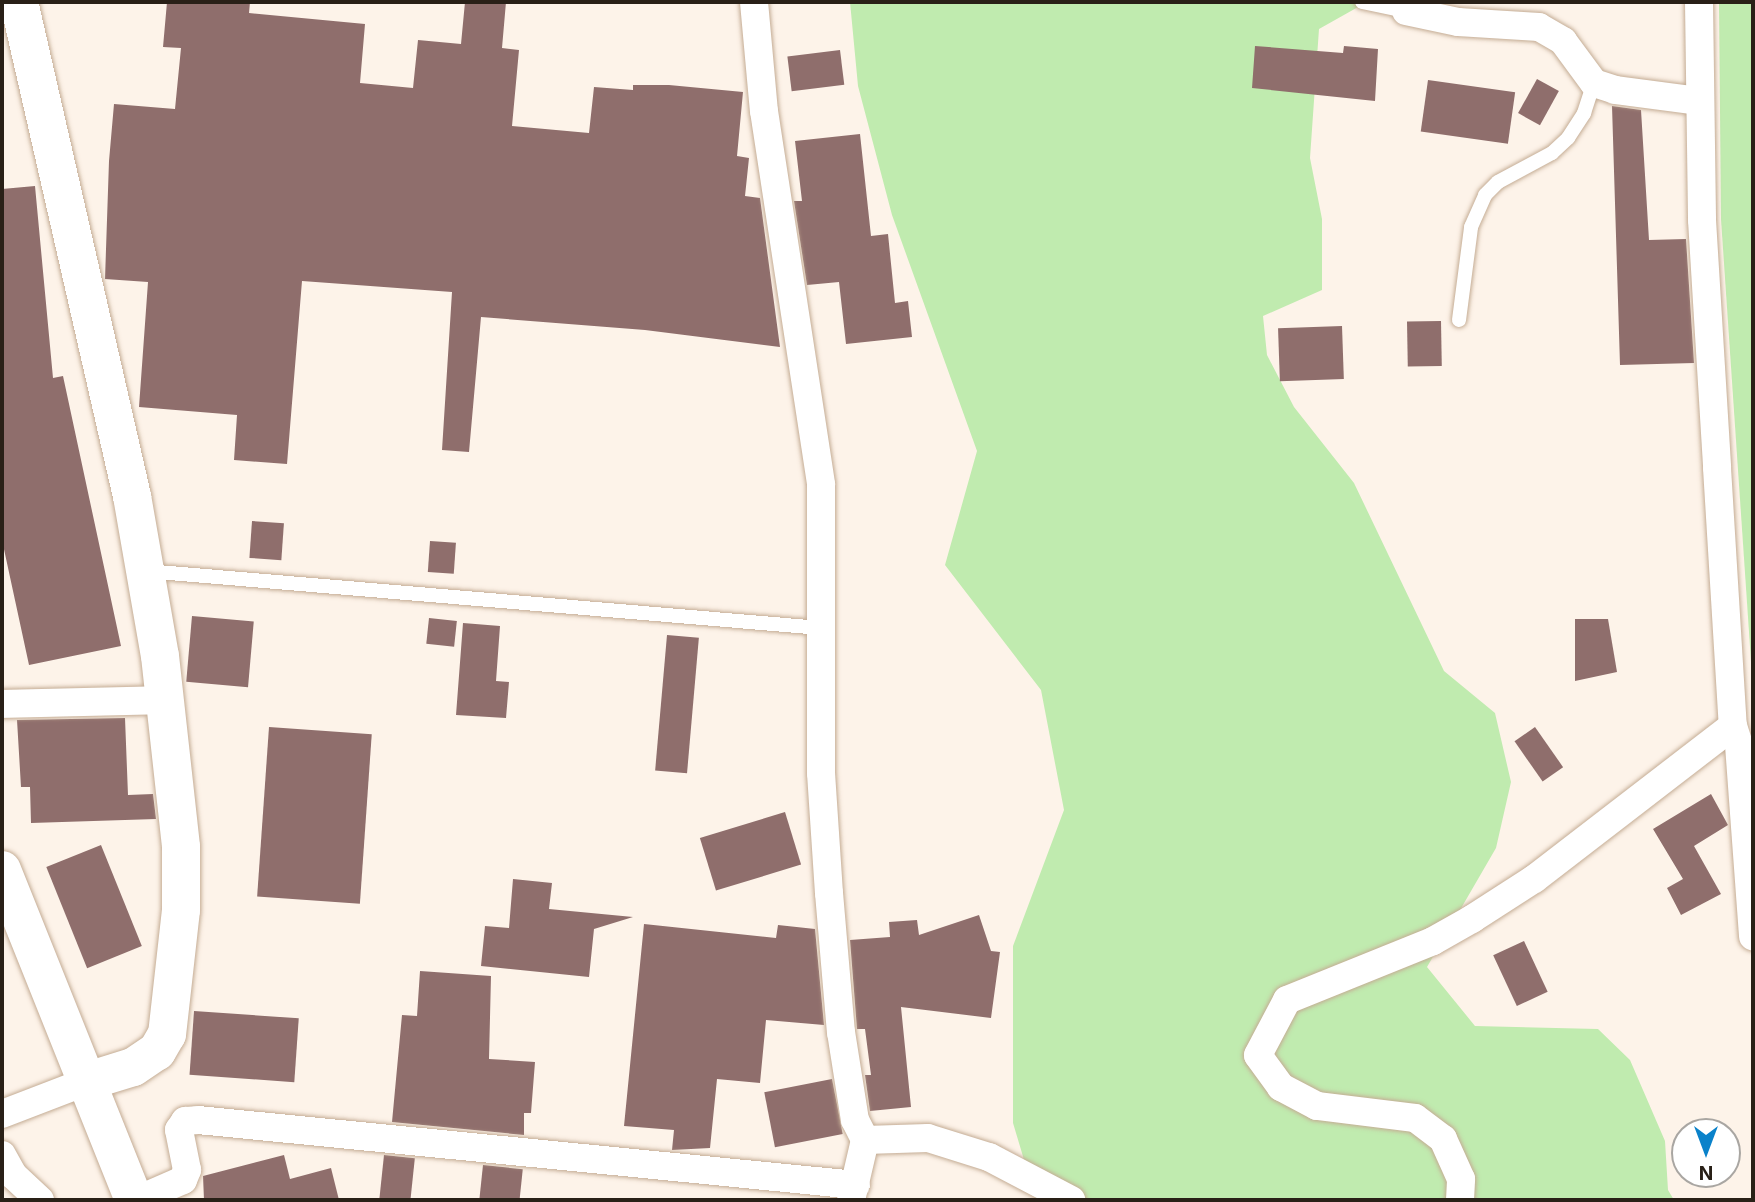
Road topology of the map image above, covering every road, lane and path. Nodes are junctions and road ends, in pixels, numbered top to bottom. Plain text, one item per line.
1 (19, 2) edge
2 (754, 2) edge
3 (1362, 2) edge
4 (1699, 2) edge
5 (1405, 11) joint
6 (1594, 83) junction
7 (1699, 102) junction
8 (1460, 320) dead end
9 (146, 571) junction
10 (821, 628) junction
11 (166, 701) junction
12 (2, 704) edge
13 (1733, 726) junction
14 (2, 870) edge
15 (1753, 936) edge
16 (88, 1081) junction
17 (2, 1114) edge
18 (865, 1140) junction
19 (2, 1155) edge
20 (853, 1193) edge
21 (40, 1200) edge
22 (135, 1200) edge
23 (1071, 1200) edge
24 (1460, 1200) edge

1 - 9 street
2 - 10 street
3 - 5 lane
4 - 7 street
5 - 6 street
6 - 7 street
6 - 8 lane
7 - 13 street
9 - 10 lane
9 - 11 street
10 - 18 street
11 - 12 street
11 - 16 street
13 - 15 street
13 - 24 street
14 - 16 street
16 - 17 street
16 - 22 street
18 - 20 street
18 - 23 street
19 - 21 street
20 - 22 street

